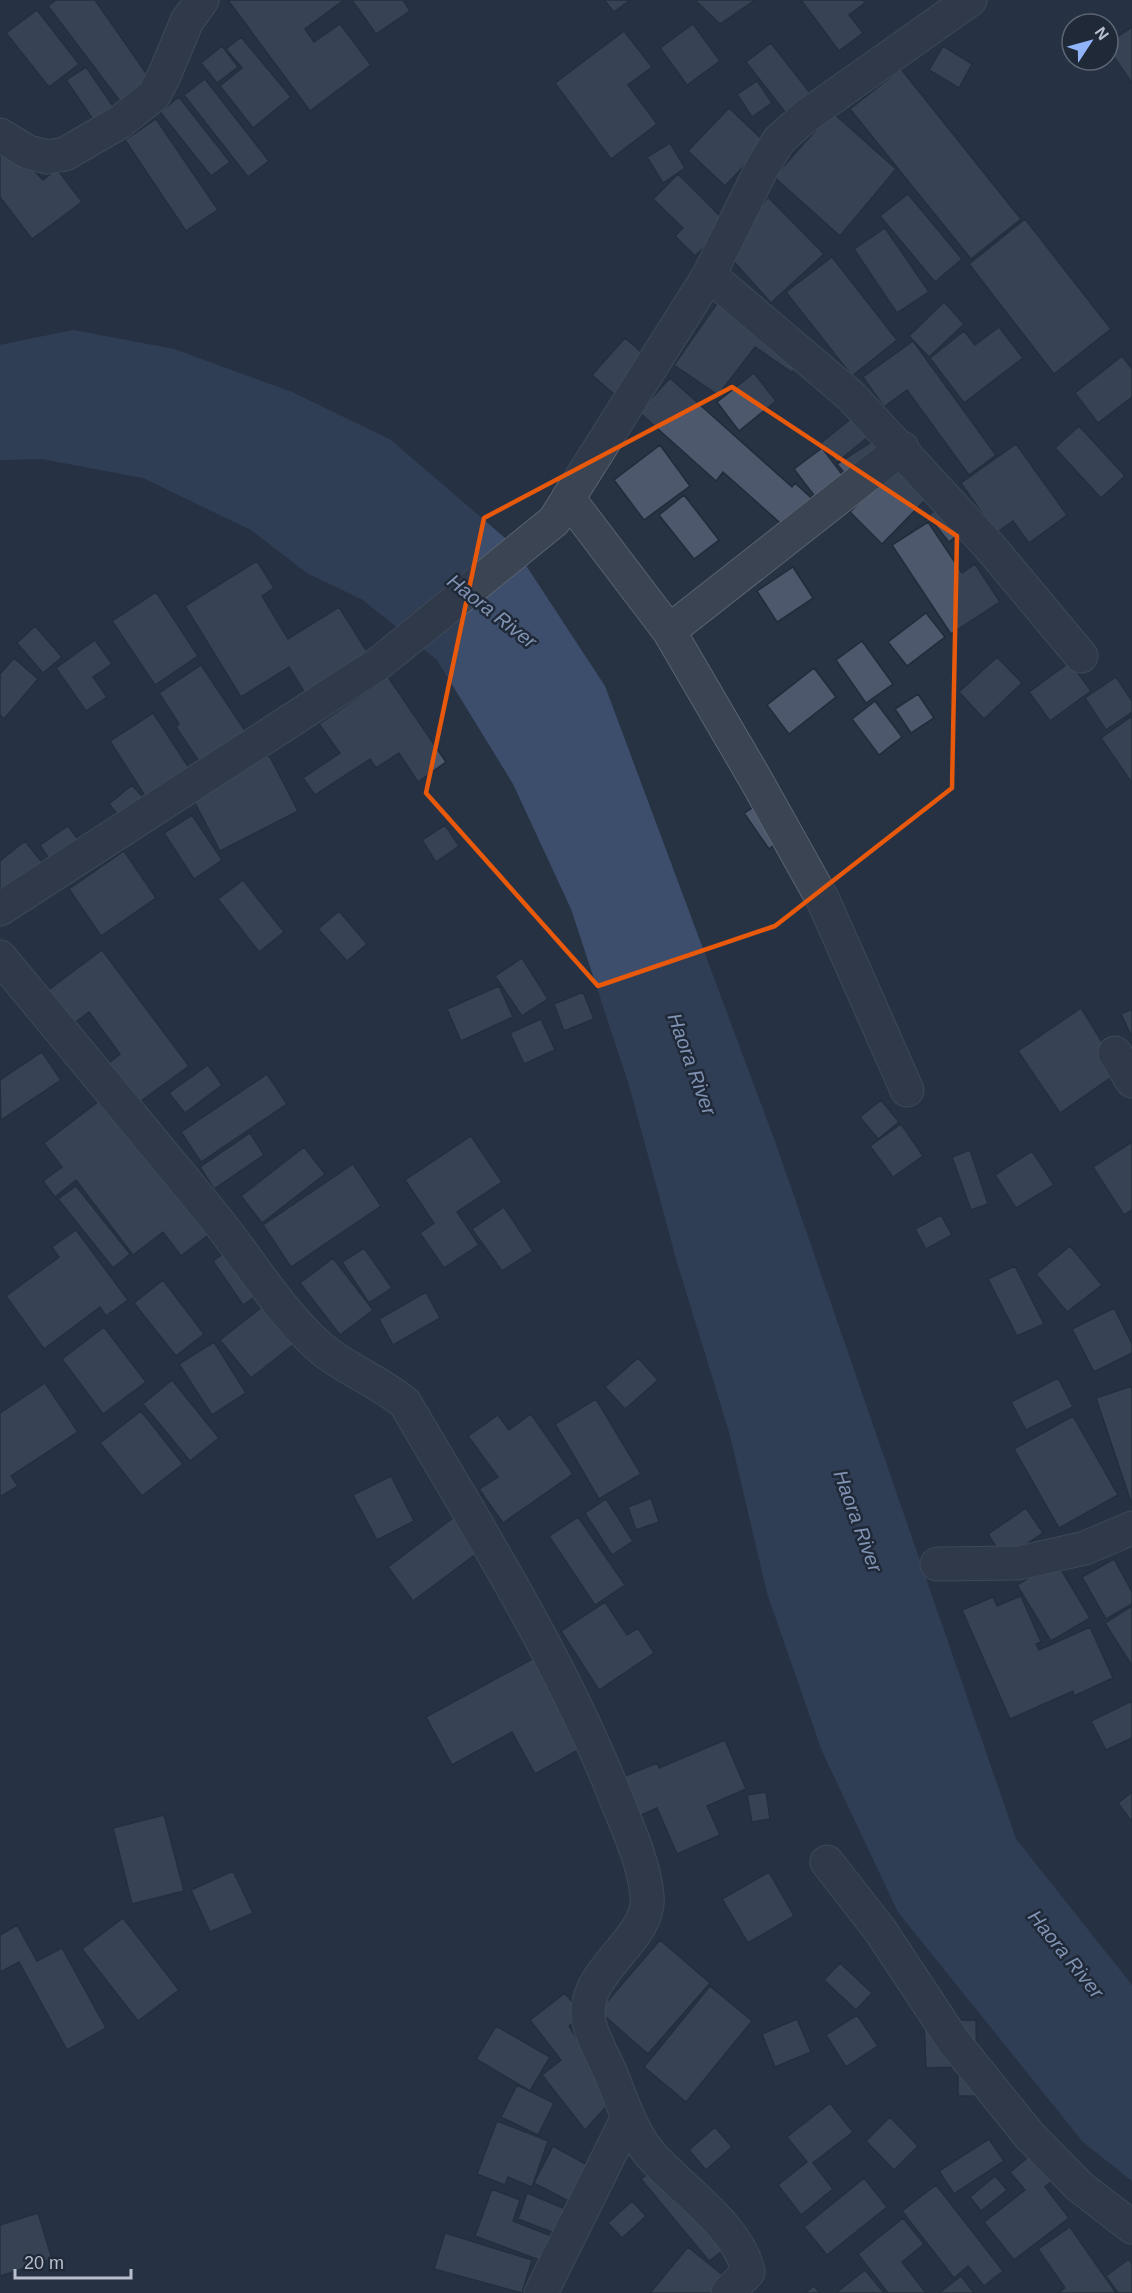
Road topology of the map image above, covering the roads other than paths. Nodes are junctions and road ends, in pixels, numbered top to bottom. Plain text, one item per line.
1 (202, 0) edge
2 (970, 0) edge
3 (0, 135) edge
4 (709, 275) junction
5 (902, 448) junction
6 (561, 509) junction
7 (669, 631) junction
8 (1081, 656) dead end
9 (0, 909) edge
10 (0, 957) edge
11 (1115, 1053) dead end
12 (1132, 1082) edge
13 (907, 1090) dead end
14 (1132, 1528) edge
15 (937, 1564) dead end
16 (827, 1862) dead end
17 (628, 2117) junction
18 (1132, 2227) edge
19 (541, 2293) edge
20 (728, 2293) edge

1 - 3 street
2 - 4 street
4 - 5 street
4 - 6 street
5 - 7 street
5 - 8 street
6 - 7 street
6 - 9 street
7 - 13 street
10 - 17 street
11 - 12 street
14 - 15 street
16 - 18 street
17 - 19 street
17 - 20 street

